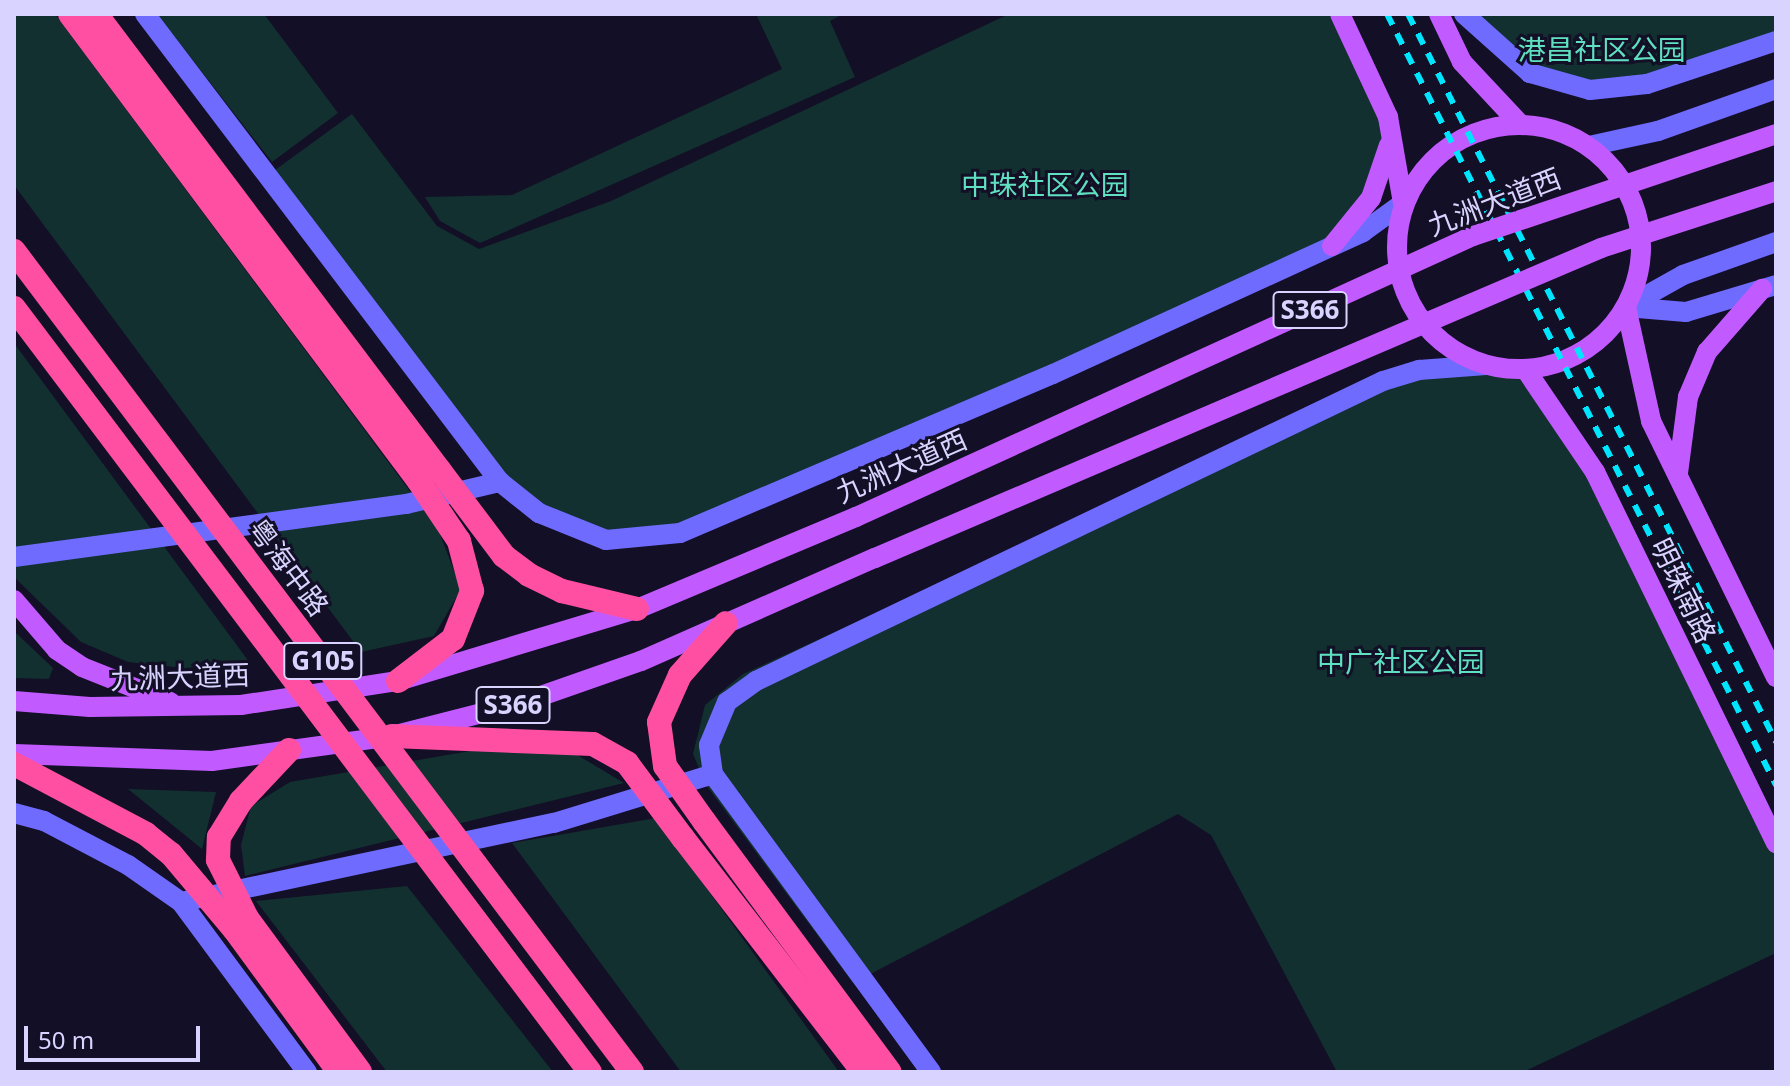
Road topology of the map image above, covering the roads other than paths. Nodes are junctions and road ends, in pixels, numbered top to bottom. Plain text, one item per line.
1 (70, 14) edge
2 (96, 14) edge
3 (145, 14) edge
4 (1340, 14) edge
5 (1439, 14) edge
6 (1464, 14) edge
7 (1776, 41) edge
8 (1776, 89) edge
9 (1388, 117) junction
10 (1520, 124) junction
11 (1776, 134) edge
12 (1589, 146) junction
13 (1776, 191) edge
14 (1403, 203) junction
15 (1776, 242) edge
16 (1332, 246) junction
17 (14, 251) edge
18 (1769, 287) edge
19 (1626, 307) junction
20 (14, 308) edge
21 (1486, 365) junction
22 (1526, 370) junction
23 (1678, 473) junction
24 (429, 476) junction
25 (500, 482) junction
26 (14, 557) edge
27 (14, 600) edge
28 (637, 609) junction
29 (726, 623) junction
30 (1776, 677) edge
31 (398, 681) junction
32 (14, 701) edge
33 (182, 706) junction
34 (392, 736) junction
35 (289, 750) junction
36 (14, 754) edge
37 (14, 764) edge
38 (713, 774) junction
39 (14, 813) edge
40 (1776, 843) edge
41 (181, 902) junction
42 (241, 924) junction
43 (307, 1072) edge
44 (339, 1072) edge
45 (360, 1072) edge
46 (590, 1072) edge
47 (632, 1072) edge
48 (863, 1072) edge
49 (890, 1072) edge
50 (931, 1072) edge

1 - 24 highway
2 - 24 highway
3 - 25 main road
4 - 9 main road
5 - 10 main road
6 - 7 main road
8 - 12 main road
9 - 14 main road
9 - 16 main road
10 - 12 main road
10 - 14 main road
11 - 28 main road, 九洲大道西 / S366, bridge
12 - 19 main road
13 - 29 main road, S366, bridge
14 - 16 main road
14 - 21 main road
15 - 19 main road
16 - 25 main road
17 - 47 highway, 粤海中路 / G105, bridge
18 - 19 main road
18 - 23 main road
19 - 22 main road
19 - 23 main road, 明珠南路
20 - 46 highway, G105, bridge
21 - 22 main road
21 - 38 main road
22 - 40 main road, 明珠南路
23 - 30 main road, 明珠南路
24 - 28 highway, bridge
24 - 31 highway, bridge
25 - 26 main road
27 - 33 main road
28 - 31 main road, 九洲大道西 / S366, bridge
29 - 34 main road, S366, bridge
29 - 49 highway, bridge
31 - 33 main road, 九洲大道西 / S366, bridge
32 - 33 main road, 九洲大道西 / S366
34 - 35 main road, S366, bridge
34 - 48 highway, bridge
35 - 36 main road, S366
35 - 42 highway, bridge
37 - 42 highway, bridge
38 - 41 main road
38 - 50 main road
39 - 41 main road
41 - 43 main road
42 - 44 highway
42 - 45 highway

